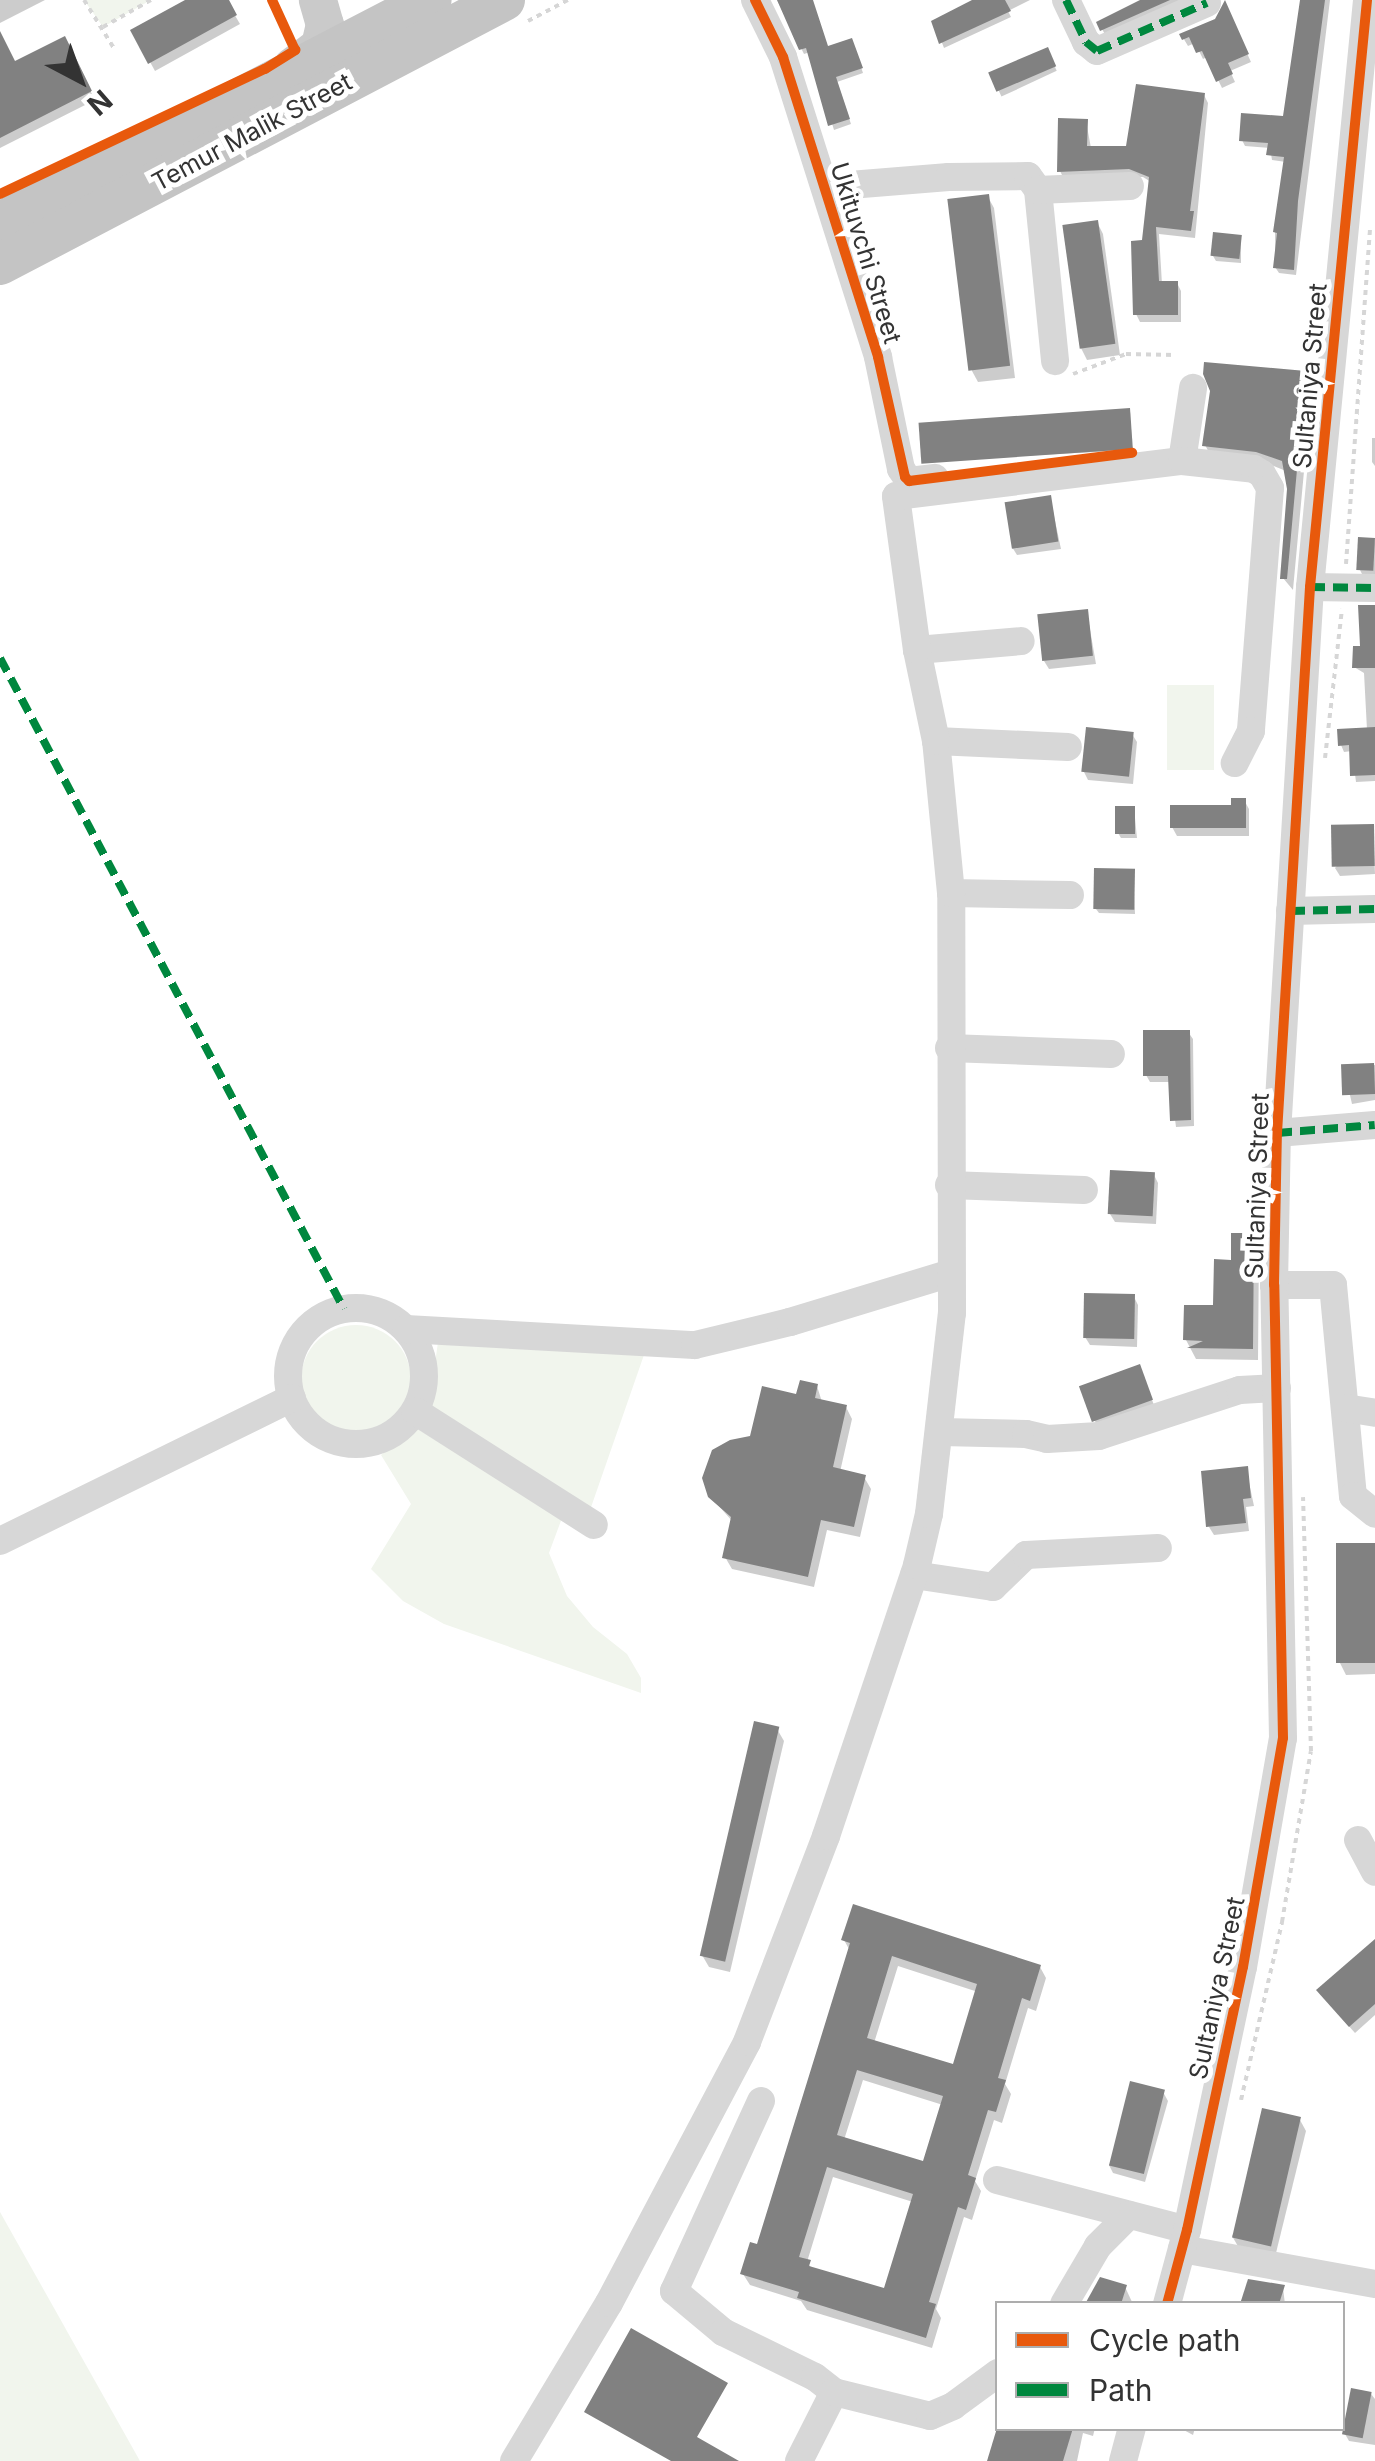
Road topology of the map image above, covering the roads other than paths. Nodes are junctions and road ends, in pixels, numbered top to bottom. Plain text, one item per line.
1 (318, 0) edge
2 (504, 0) edge
3 (755, 0) edge
4 (1066, 0) edge
5 (1367, 0) edge
6 (1207, 2) dead end
7 (404, 4) edge
8 (270, 84) junction
9 (1364, 127) edge
10 (1130, 186) dead end
11 (824, 188) junction
12 (1038, 190) junction
13 (0, 223) edge
14 (0, 264) edge
15 (1055, 361) road end
16 (1193, 388) dead end
17 (1132, 453) dead end
18 (1182, 461) junction
19 (1310, 587) junction
20 (1375, 588) edge
21 (1020, 641) dead end
22 (917, 650) junction
23 (936, 741) junction
24 (1068, 747) dead end
25 (1234, 763) dead end
26 (951, 893) junction
27 (1070, 895) dead end
28 (1375, 909) edge
29 (1290, 911) junction
30 (949, 1048) junction
31 (1111, 1054) dead end
32 (1375, 1125) edge
33 (1277, 1133) junction
34 (949, 1185) junction
35 (1084, 1190) dead end
36 (951, 1274) junction
37 (1274, 1286) junction
38 (406, 1329) junction
39 (1277, 1388) junction
40 (292, 1398) junction
41 (1345, 1408) junction
42 (415, 1411) junction
43 (1375, 1413) edge
44 (942, 1432) junction
45 (1375, 1514) edge
46 (594, 1525) dead end
47 (0, 1540) edge
48 (1158, 1548) dead end
49 (914, 1575) junction
50 (1358, 1840) dead end
51 (1375, 1872) edge
52 (761, 2101) dead end
53 (998, 2180) dead end
54 (1129, 2215) junction
55 (1184, 2240) junction
56 (1375, 2284) edge
57 (1066, 2301) edge
58 (1167, 2301) edge
59 (995, 2375) edge
60 (834, 2392) junction
61 (1131, 2431) edge
62 (514, 2461) edge
63 (799, 2461) edge
64 (1123, 2461) edge

1 - 8 main road
2 - 14 highway, Temur Malik Street
3 - 11 street, Ukituvchi Street
4 - 6 street
5 - 9 street, Sultаniya Street
7 - 8 highway, Temur Malik Street
8 - 13 highway, Temur Malik Street
9 - 19 street, Sultаniya Street
10 - 12 street
11 - 12 street
11 - 17 street, Ukituvchi Street
12 - 15 street
16 - 18 street
18 - 22 street
18 - 25 street
19 - 20 street
19 - 29 street, Sultаniya Street
21 - 22 street
22 - 23 street
23 - 24 street
23 - 26 street
26 - 27 street
26 - 30 street
28 - 29 street
29 - 33 street, Sultаniya Street
30 - 31 street
30 - 34 street
32 - 33 street
33 - 37 street, Sultаniya Street
34 - 35 street
34 - 36 street
36 - 38 street
36 - 44 street
37 - 39 street, Sultаniya Street
37 - 41 street
38 - 40 street
38 - 42 street
39 - 44 street
39 - 55 street, Sultаniya Street
40 - 42 street
40 - 47 street
41 - 43 street
41 - 45 street
42 - 46 street
44 - 49 street
48 - 49 street
49 - 62 street
50 - 51 street
52 - 60 street
53 - 54 street
54 - 55 street
54 - 57 street
55 - 56 street
55 - 58 street, Sultаniya Street
59 - 60 street
60 - 63 street
61 - 64 street

